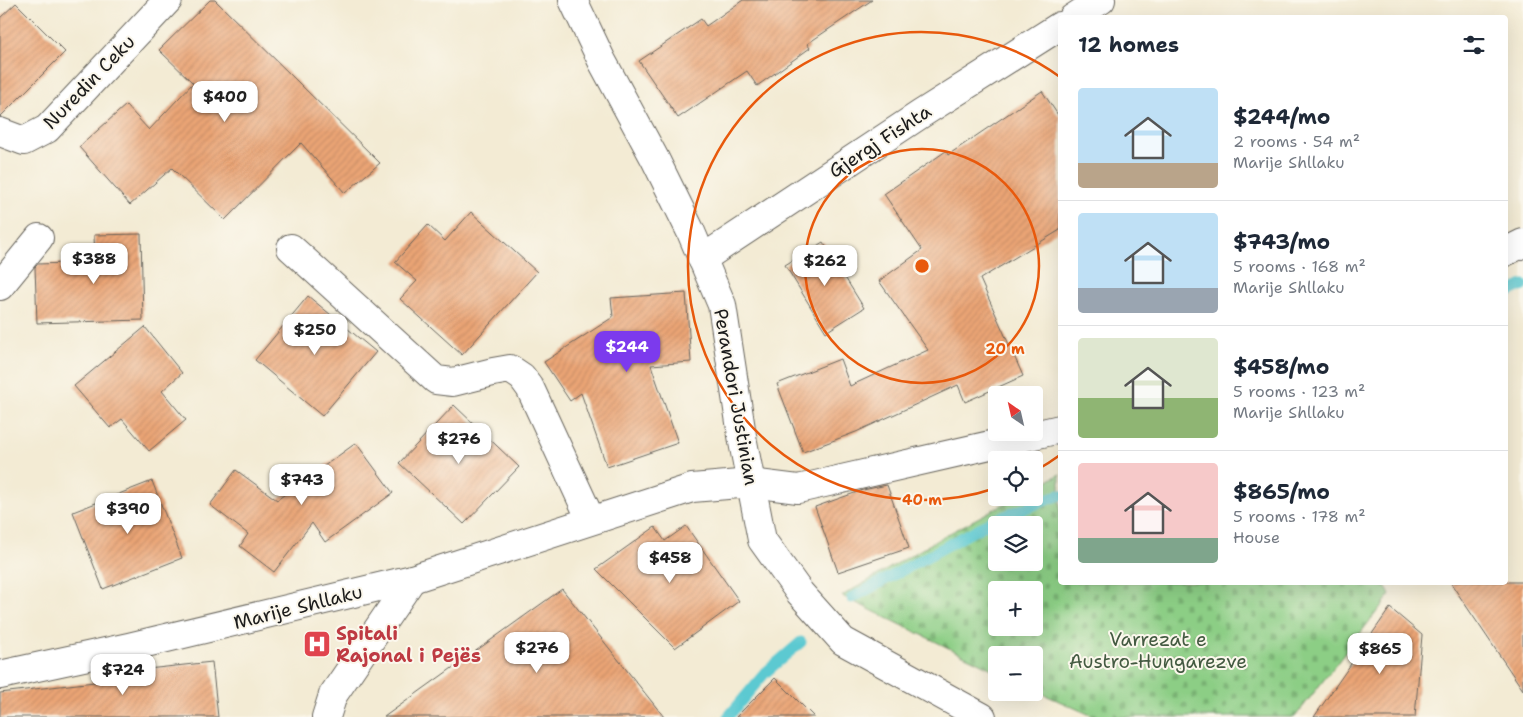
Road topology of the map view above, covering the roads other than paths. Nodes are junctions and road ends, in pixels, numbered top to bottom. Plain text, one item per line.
1 (168, 0) edge
2 (573, 0) edge
3 (1101, 0) edge
4 (1078, 15) edge
5 (1058, 27) edge
6 (0, 132) edge
7 (39, 238) dead end
8 (1523, 243) edge
9 (291, 248) dead end
10 (1508, 250) edge
11 (702, 259) junction
12 (0, 286) edge
13 (1058, 430) edge
14 (751, 483) junction
15 (592, 520) junction
16 (412, 579) junction
17 (0, 675) edge
18 (326, 717) edge
19 (982, 717) edge

1 - 6 street, Nuredin Ceku
2 - 11 street, Perandori Justinian
3 - 4 street
5 - 11 street, Gjergj Fishta
7 - 12 street
8 - 10 street
9 - 15 street
11 - 14 street, Perandori Justinian
13 - 14 street, Marije Shllaku
14 - 15 street, Marije Shllaku
14 - 19 street, Perandori Justinian
15 - 16 street, Marije Shllaku
16 - 17 street, Marije Shllaku
16 - 18 street

